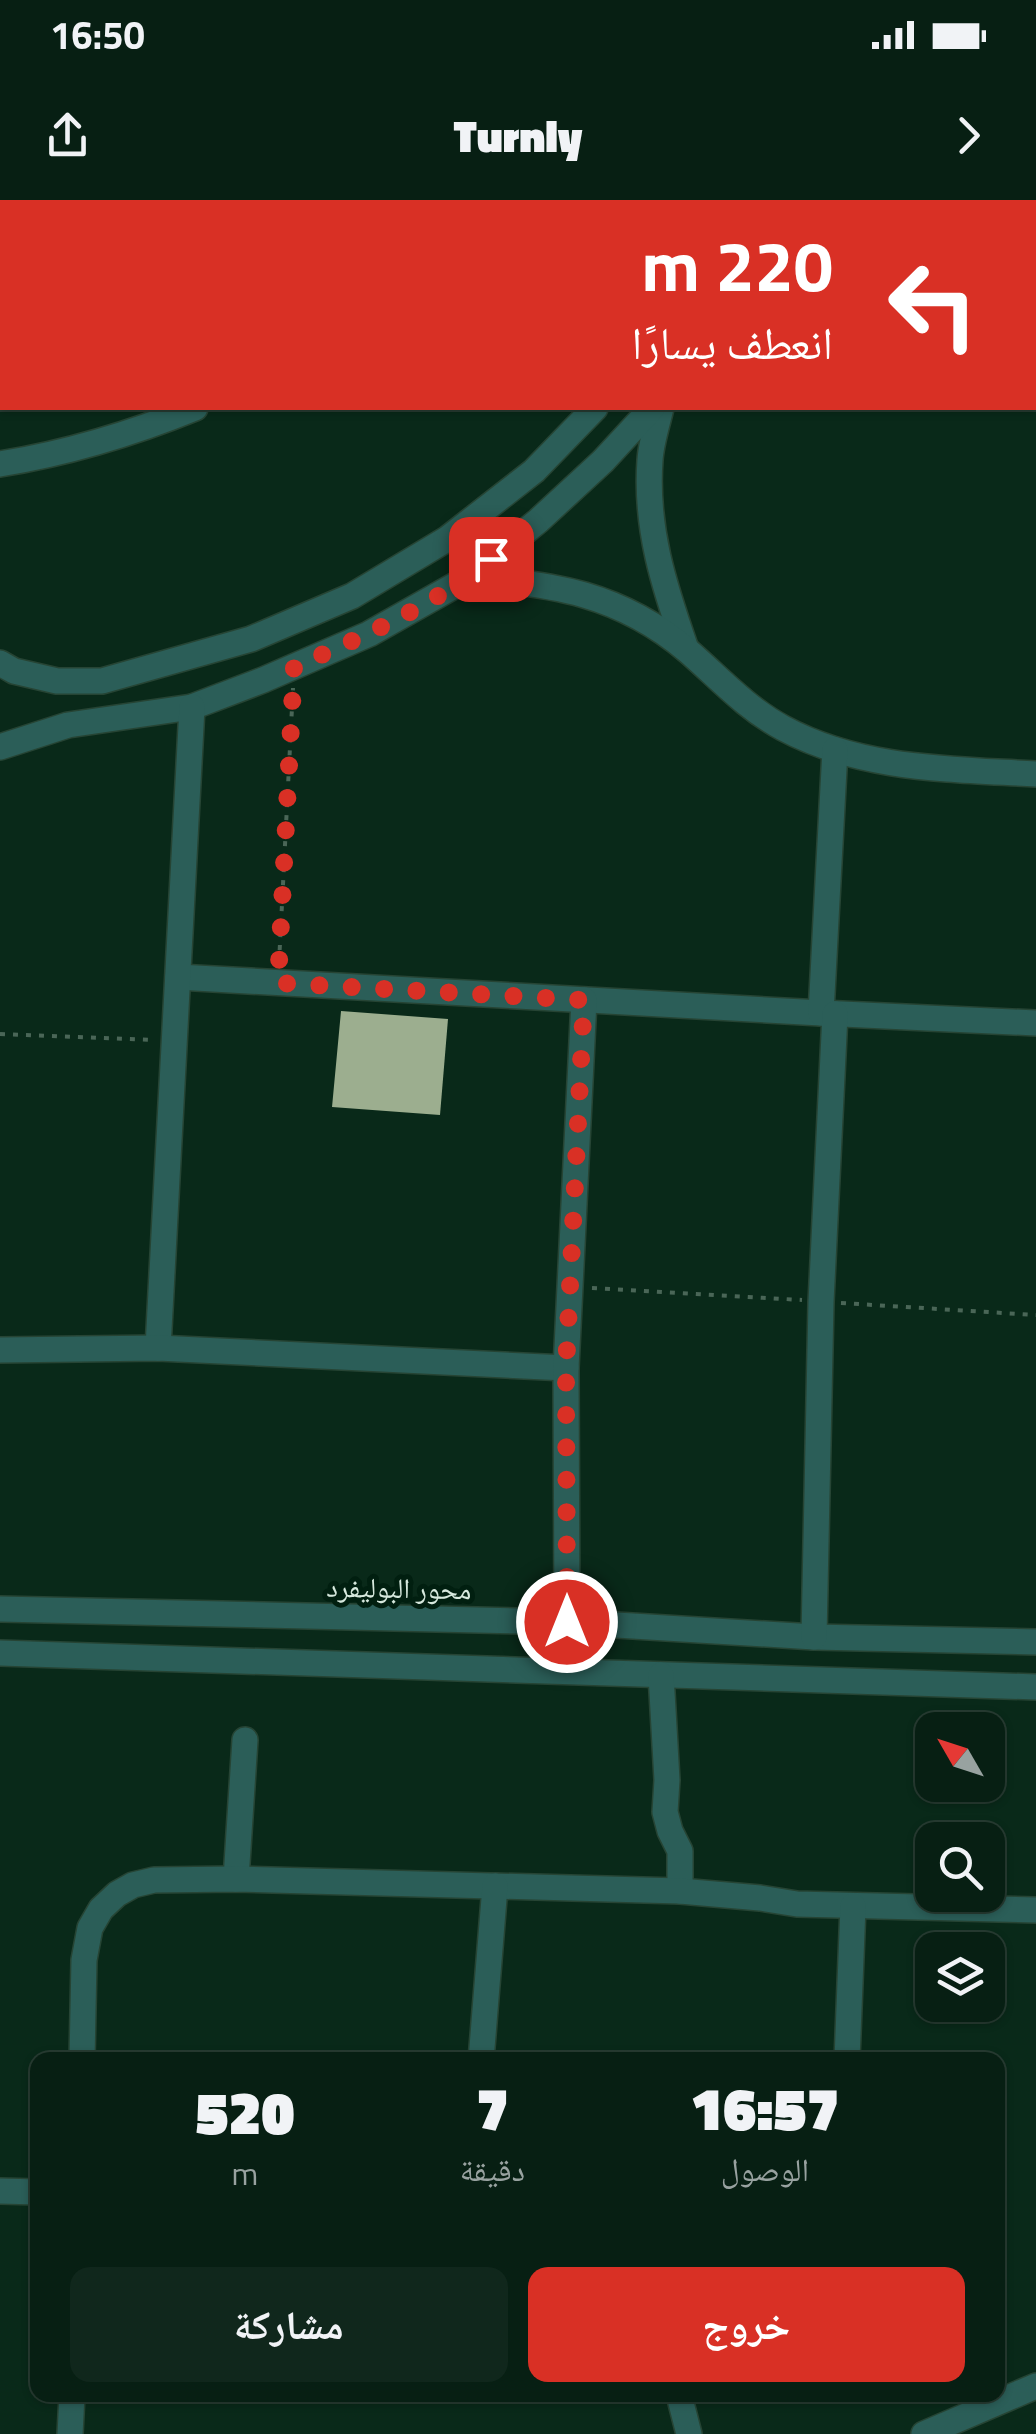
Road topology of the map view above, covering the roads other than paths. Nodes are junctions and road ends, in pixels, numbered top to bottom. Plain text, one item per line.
1 (189, 410) edge
2 (593, 410) edge
3 (650, 410) edge
4 (661, 410) edge
5 (0, 464) edge
6 (468, 578) junction
7 (686, 649) junction
8 (0, 663) edge
9 (192, 707) junction
10 (0, 747) edge
11 (835, 750) junction
12 (1036, 774) edge
13 (178, 977) junction
14 (584, 1000) junction
15 (828, 1014) junction
16 (1036, 1023) edge
17 (158, 1348) junction
18 (0, 1350) edge
19 (566, 1368) junction
20 (0, 1609) edge
21 (567, 1622) junction
22 (814, 1637) junction
23 (1036, 1642) edge
24 (0, 1654) edge
25 (661, 1675) junction
26 (1036, 1687) edge
27 (246, 1740) dead end
28 (236, 1880) junction
29 (496, 1886) junction
30 (680, 1891) junction
31 (854, 1906) junction
32 (1036, 1910) edge
33 (82, 2052) edge
34 (482, 2052) edge
35 (847, 2052) edge
36 (0, 2190) edge
37 (30, 2192) edge
38 (1036, 2386) edge
39 (1005, 2399) edge
40 (72, 2402) edge
41 (681, 2402) edge
42 (999, 2402) edge
43 (70, 2434) edge
44 (689, 2434) edge
45 (924, 2434) edge

1 - 5 street
2 - 8 street
3 - 6 street
4 - 7 street
6 - 7 street
6 - 9 street
7 - 11 street
9 - 10 street
9 - 13 street
11 - 12 street
11 - 15 street
13 - 14 street
13 - 17 street
14 - 15 street
14 - 19 street
15 - 16 street
15 - 22 street
17 - 18 street
17 - 19 street
19 - 21 street
20 - 21 street, محور البوليفرد
21 - 22 street, محور البوليفرد
22 - 23 street, محور البوليفرد
24 - 25 street
25 - 26 street
25 - 30 street
27 - 28 street
28 - 29 street
28 - 33 street
29 - 30 street
29 - 34 street
30 - 31 street
31 - 32 street
31 - 35 street
36 - 37 street
38 - 39 street
40 - 43 street
41 - 44 street
42 - 45 street

